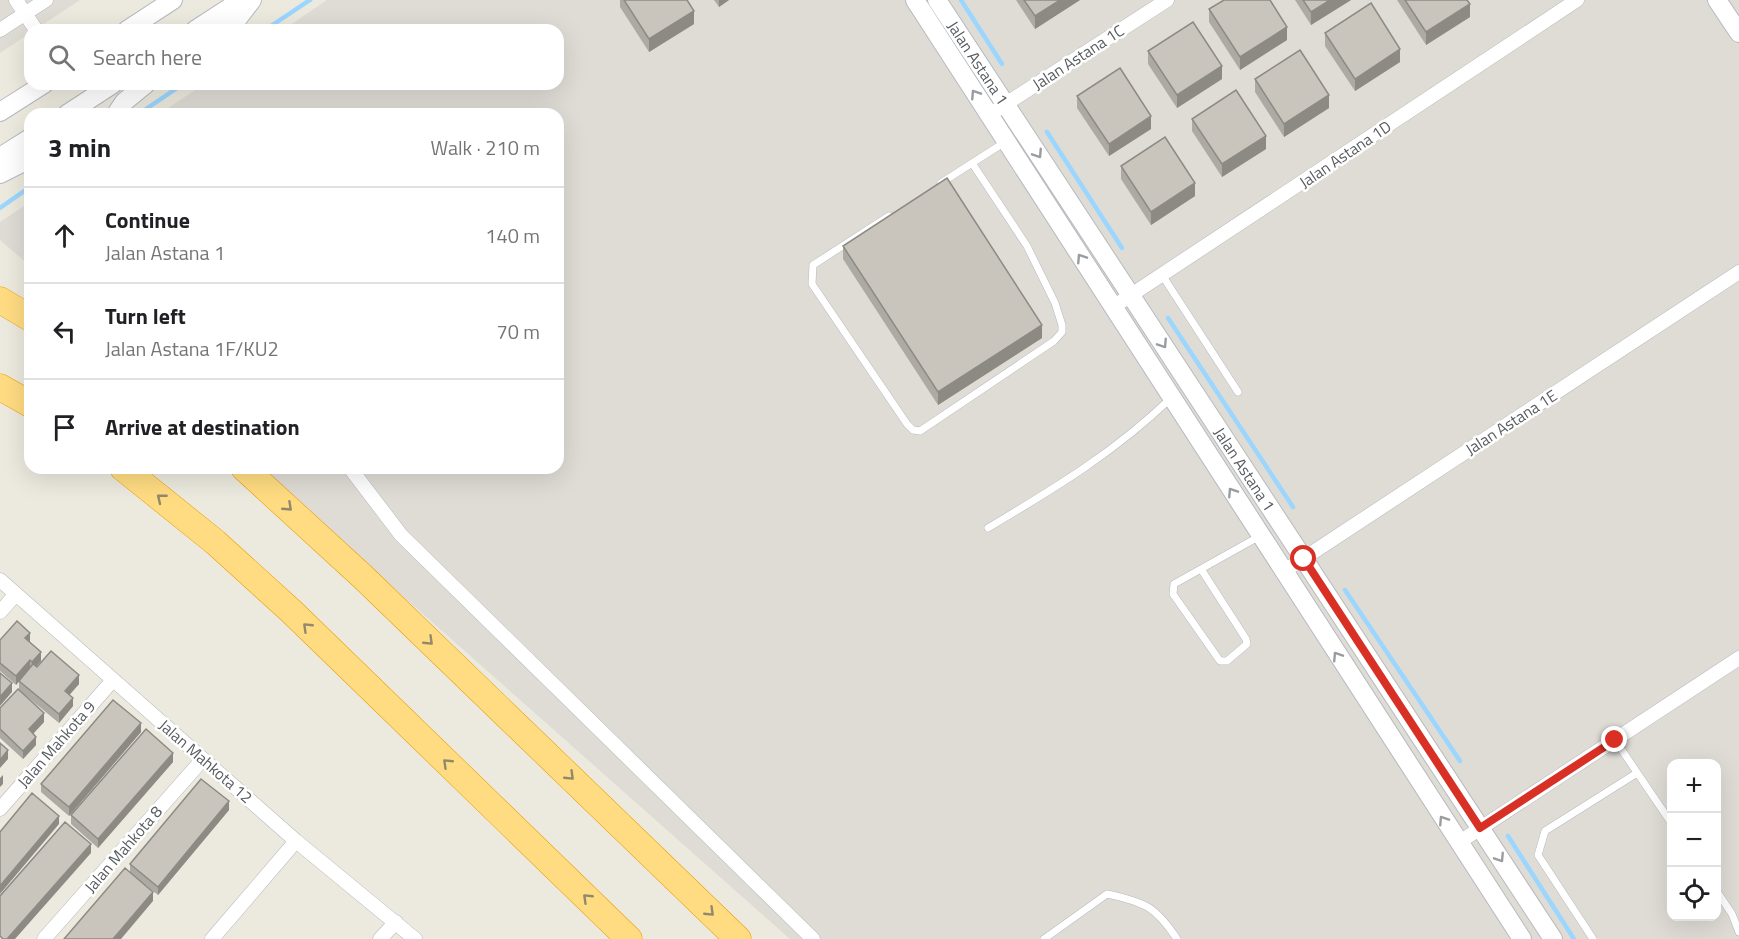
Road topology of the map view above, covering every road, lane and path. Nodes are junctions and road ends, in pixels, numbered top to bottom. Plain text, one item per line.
1 (16, 0) edge
2 (46, 0) edge
3 (173, 0) edge
4 (241, 0) edge
5 (252, 0) edge
6 (915, 0) edge
7 (937, 0) edge
8 (1167, 0) edge
9 (1577, 0) edge
10 (1717, 0) edge
11 (25, 14) junction
12 (32, 24) edge
13 (136, 24) edge
14 (204, 24) edge
15 (232, 24) edge
16 (0, 30) edge
17 (1739, 33) edge
18 (35, 90) edge
19 (104, 90) edge
20 (139, 90) edge
21 (1006, 104) junction
22 (76, 108) edge
23 (120, 108) edge
24 (0, 112) edge
25 (989, 115) junction
26 (1006, 141) junction
27 (24, 142) edge
28 (0, 157) edge
29 (24, 162) edge
30 (972, 163) junction
31 (0, 174) edge
32 (932, 189) edge
33 (893, 214) edge
34 (1739, 272) edge
35 (1162, 275) junction
36 (1131, 295) junction
37 (0, 300) edge
38 (1113, 307) junction
39 (24, 314) edge
40 (0, 387) edge
41 (1238, 392) dead end
42 (1171, 398) junction
43 (24, 401) edge
44 (131, 474) edge
45 (251, 474) edge
46 (354, 474) edge
47 (988, 528) dead end
48 (1260, 536) junction
49 (1304, 559) junction
50 (1201, 569) junction
51 (1283, 572) junction
52 (0, 580) edge
53 (16, 594) junction
54 (0, 612) edge
55 (1739, 658) edge
56 (113, 680) junction
57 (1615, 740) junction
58 (203, 759) junction
59 (1637, 773) junction
60 (0, 809) edge
61 (1667, 818) edge
62 (1480, 828) junction
63 (296, 841) junction
64 (1458, 843) junction
65 (1721, 898) edge
66 (396, 922) junction
67 (1739, 932) edge
68 (44, 939) edge
69 (212, 939) edge
70 (380, 939) edge
71 (415, 939) edge
72 (629, 939) edge
73 (738, 939) edge
74 (813, 939) edge
75 (1044, 939) edge
76 (1177, 939) edge
77 (1522, 939) edge
78 (1553, 939) edge
79 (1593, 939) edge

1 - 11 street
2 - 11 street
3 - 13 street
4 - 14 street
5 - 15 street
25 -> 6 street, Jalan Astana 1
7 - 21 street, Jalan Astana 1
8 - 21 street, Jalan Astana 1C
9 - 35 street, Jalan Astana 1D
10 - 17 street
11 - 12 street
11 - 16 street
18 - 24 street
19 - 22 street
20 - 23 street
21 - 25 street, Jalan Astana 1C
21 -> 36 street, Jalan Astana 1
25 - 26 street, Jalan Astana 1
26 - 30 lane
38 -> 26 street, Jalan Astana 1
27 - 28 street
29 - 31 street
30 - 32 lane
30 - 33 lane
34 - 49 street, Jalan Astana 1E
35 - 36 street, Jalan Astana 1D
35 - 41 lane
36 - 38 street, Jalan Astana 1D
36 -> 49 street, Jalan Astana 1
37 - 39 highway
38 - 42 street, Jalan Astana 1
40 - 43 highway
42 - 47 lane
48 -> 42 street, Jalan Astana 1
72 -> 44 highway
45 -> 73 highway
46 - 74 street
48 - 50 lane
48 - 51 street, Jalan Astana 1
49 - 51 street, Jalan Astana 1E
49 - 62 street, Jalan Astana 1
50 - 50 lane
64 -> 51 street, Jalan Astana 1
52 - 53 street, Jalan Mahkota 12
53 - 54 street
53 - 56 street, Jalan Mahkota 12
55 - 57 street
56 - 58 street, Jalan Mahkota 12
56 - 60 street, Jalan Mahkota 9
57 - 59 lane
57 - 62 street
58 - 63 street, Jalan Mahkota 12
58 - 68 street, Jalan Mahkota 8
59 - 61 lane
59 - 79 lane
62 - 64 street
62 -> 78 street, Jalan Astana 1
63 - 66 street, Jalan Mahkota 12
63 - 69 street
64 - 77 street, Jalan Astana 1
65 - 67 lane
66 - 70 street
66 - 71 street, Jalan Mahkota 12
75 - 76 lane

